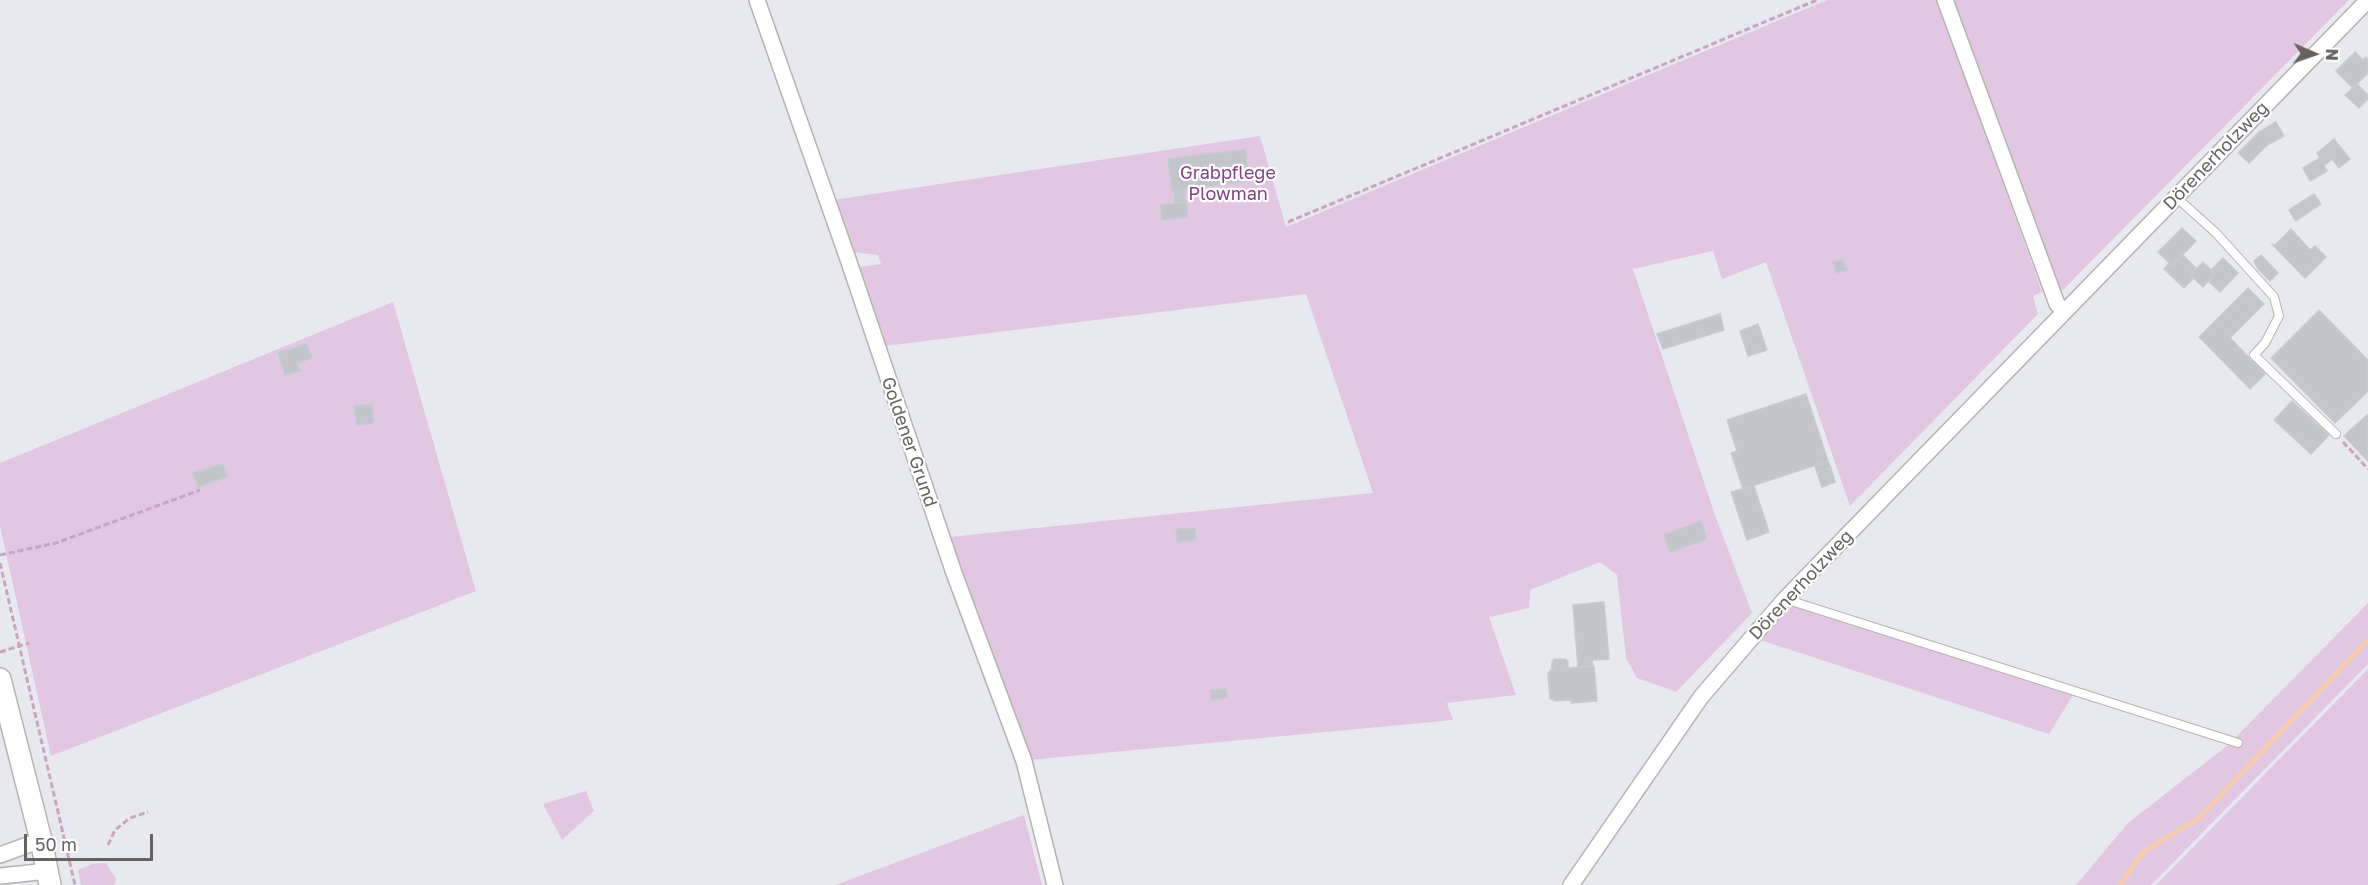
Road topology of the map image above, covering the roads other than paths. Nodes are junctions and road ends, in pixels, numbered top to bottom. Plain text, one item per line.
1 (757, 0) edge
2 (1945, 0) edge
3 (2368, 0) edge
4 (2176, 197) junction
5 (2064, 311) junction
6 (2336, 434) road end
7 (1785, 598) junction
8 (0, 680) edge
9 (2238, 743) dead end
10 (41, 840) junction
11 (0, 855) edge
12 (0, 876) edge
13 (49, 878) edge
14 (1055, 885) edge
15 (1571, 885) edge

1 - 14 street, Goldener Grund
2 - 5 street
3 - 4 street, Dörenerholzweg
4 - 5 street, Dörenerholzweg
4 - 6 lane
5 - 7 street, Dörenerholzweg
7 - 9 lane
7 - 15 street, Dörenerholzweg
8 - 10 main road
10 - 11 street
10 - 13 main road
12 - 13 street

